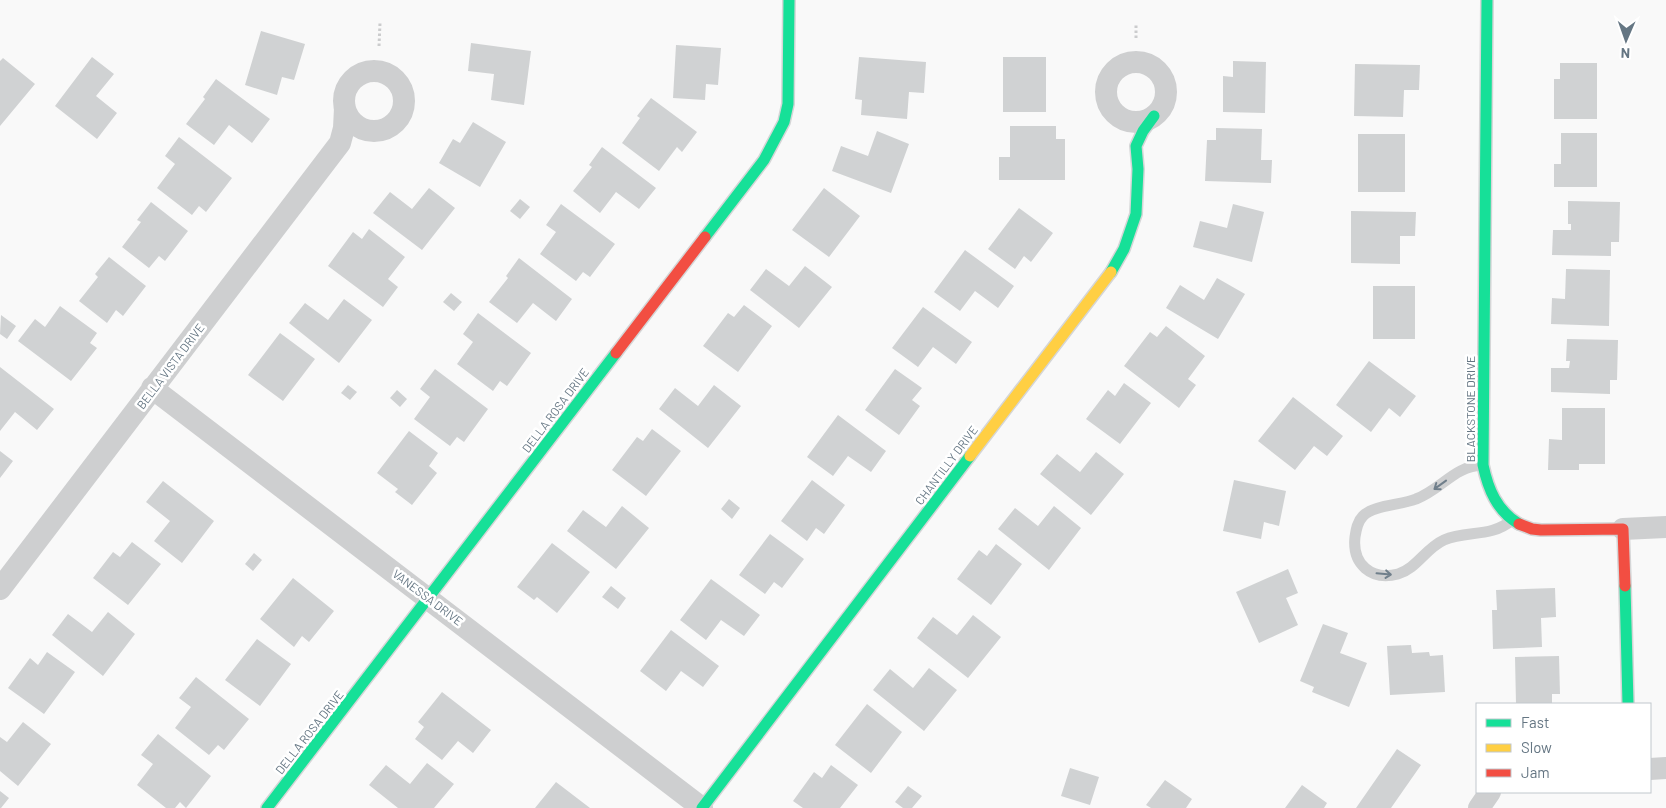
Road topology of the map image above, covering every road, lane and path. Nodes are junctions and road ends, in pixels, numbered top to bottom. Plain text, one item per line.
1 (789, 0) edge
2 (1487, 0) edge
3 (380, 23) dead end
4 (1136, 23) dead end
5 (1136, 38) dead end
6 (379, 46) dead end
7 (345, 108) junction
8 (1118, 116) junction
9 (1154, 116) junction
10 (373, 131) junction
11 (340, 143) junction
12 (1136, 146) junction
13 (152, 388) junction
14 (1483, 465) junction
15 (1512, 520) junction
16 (1666, 527) edge
17 (1623, 529) junction
18 (0, 589) edge
19 (429, 598) junction
20 (1628, 703) edge
21 (1666, 768) edge
22 (1651, 769) edge
23 (1489, 793) edge
24 (267, 808) edge
25 (702, 808) edge
26 (1479, 808) edge

1 - 19 street, DELLA ROSA DRIVE
2 - 14 street, BLACKSTONE DRIVE
3 - 6 path
4 - 5 path
7 - 10 street
7 - 10 street, BELLA VISTA DRIVE
7 - 11 street, BELLA VISTA DRIVE
8 - 9 street
8 - 9 street
8 - 12 street
9 - 12 street
10 - 11 street, BELLA VISTA DRIVE
11 - 13 street, BELLA VISTA DRIVE
12 - 25 street, CHANTILLY DRIVE
13 - 18 street, BELLA VISTA DRIVE
13 - 19 street, VANESSA DRIVE
14 - 15 street, BLACKSTONE DRIVE
14 -> 15 lane
15 - 17 street, BLACKSTONE DRIVE
16 - 17 street
17 - 20 street
19 - 24 street, DELLA ROSA DRIVE
19 - 25 street, VANESSA DRIVE
21 - 22 street
23 - 26 street

